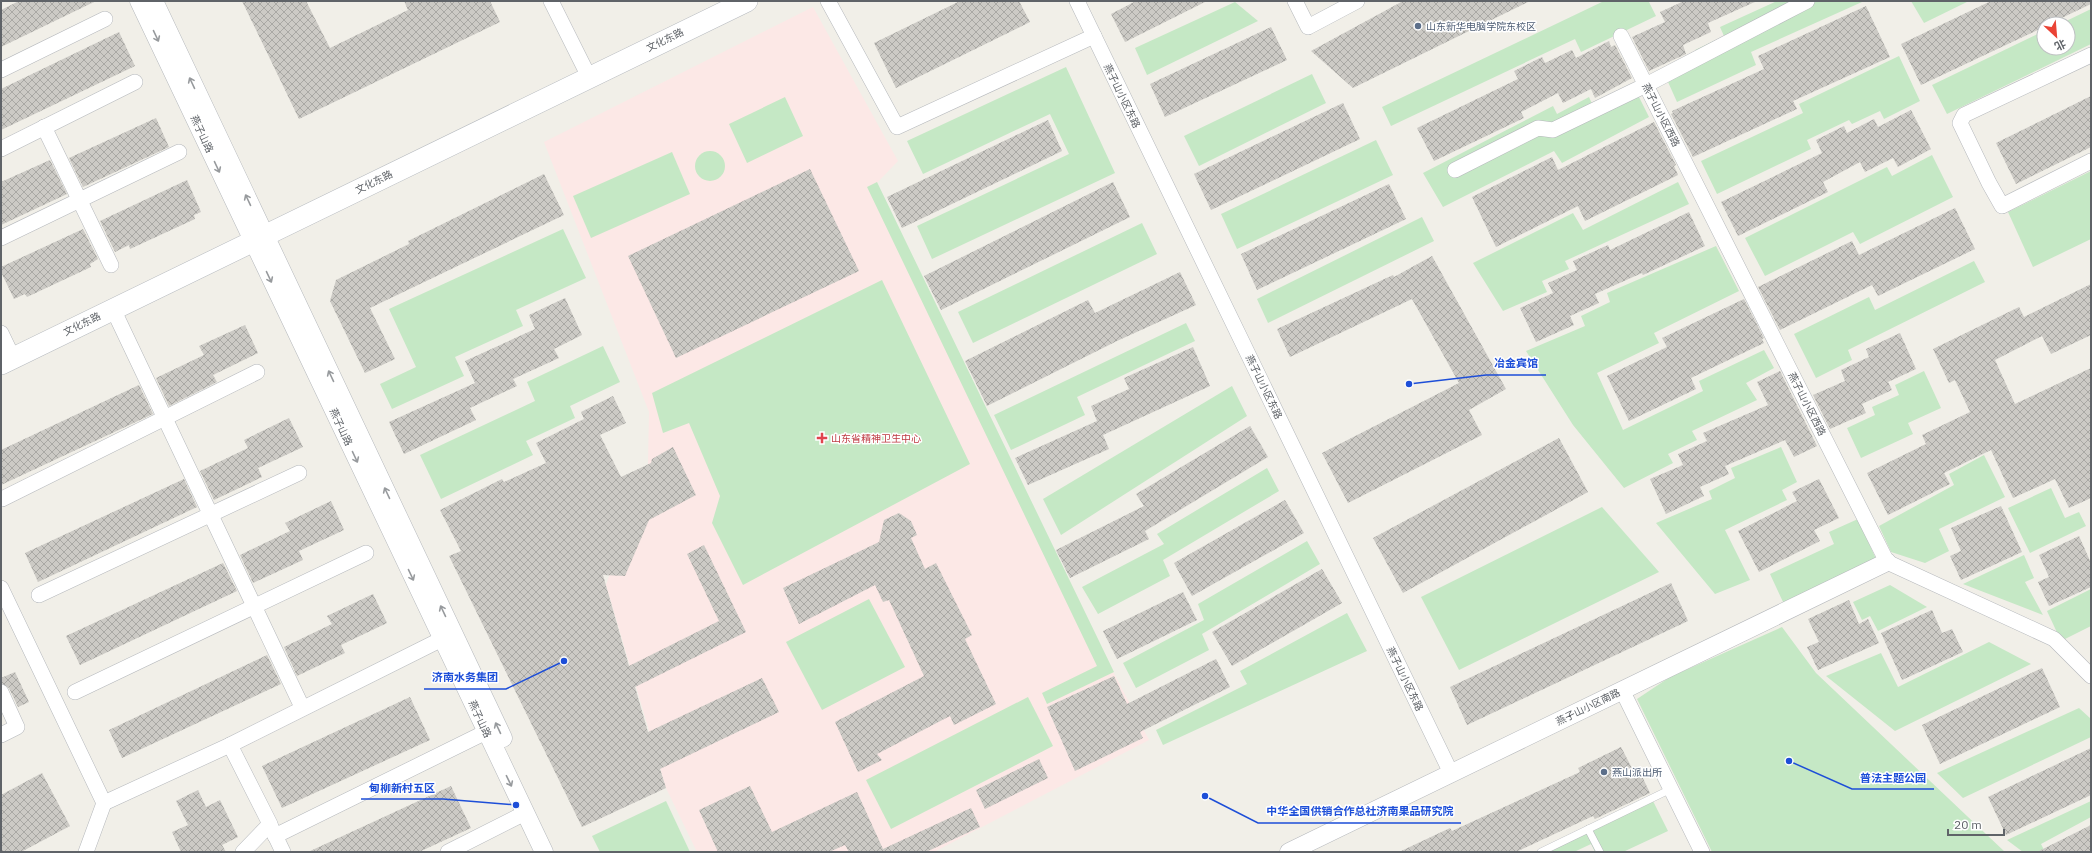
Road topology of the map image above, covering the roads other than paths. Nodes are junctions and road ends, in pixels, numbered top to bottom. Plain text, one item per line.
1 (139, 1) edge
2 (154, 1) edge
3 (551, 1) edge
4 (747, 1) edge
5 (828, 1) edge
6 (1076, 1) edge
7 (1295, 1) edge
8 (1357, 1) edge
9 (1807, 1) edge
10 (105, 19) dead end
11 (1094, 36) junction
12 (1621, 36) dead end
13 (2091, 55) edge
14 (1, 70) edge
15 (589, 77) junction
16 (135, 82) dead end
17 (1646, 85) junction
18 (44, 127) junction
19 (1, 149) edge
20 (179, 152) dead end
21 (2091, 162) edge
22 (1455, 170) dead end
23 (80, 200) junction
24 (1, 238) edge
25 (258, 239) junction
26 (111, 265) dead end
27 (113, 309) junction
28 (1, 333) edge
29 (7, 361) edge
30 (257, 372) dead end
31 (165, 418) junction
32 (299, 473) dead end
33 (2, 499) dead end
34 (211, 514) junction
35 (366, 552) dead end
36 (1887, 562) junction
37 (1, 588) edge
38 (38, 595) dead end
39 (254, 606) junction
40 (442, 639) junction
41 (2091, 676) edge
42 (1622, 690) junction
43 (1, 692) edge
44 (75, 692) dead end
45 (302, 707) junction
46 (486, 732) junction
47 (1, 735) edge
48 (230, 745) junction
49 (1451, 773) junction
50 (1671, 789) junction
51 (104, 803) junction
52 (525, 813) junction
53 (1588, 829) junction
54 (272, 830) junction
55 (1548, 850) edge
56 (86, 852) edge
57 (243, 852) edge
58 (283, 852) edge
59 (448, 852) edge
60 (544, 852) edge
61 (557, 852) edge
62 (1289, 852) edge
63 (1541, 852) edge
64 (1600, 852) edge
65 (1702, 852) edge

1 -> 25 street, 燕子山路
25 -> 2 street, 燕子山路
3 - 15 street
4 - 15 main road, 文化东路
5 - 11 street
6 - 11 street, 燕子山小区东路
7 - 8 street
9 - 17 street
10 - 14 street
11 - 49 street, 燕子山小区东路
12 - 17 street, 燕子山小区西路
13 - 21 street
15 - 25 main road, 文化东路
16 - 18 street
17 - 22 street
17 - 36 street, 燕子山小区西路
18 - 19 street
18 - 23 street
20 - 23 street
23 - 24 street
23 - 26 street
25 - 27 main road, 文化东路
25 -> 40 street, 燕子山路
61 -> 25 street, 燕子山路
27 - 29 main road, 文化东路
27 - 31 street
28 - 29 street
30 - 31 street
31 - 33 street
31 - 34 street
32 - 34 street
34 - 38 street
34 - 39 street
35 - 39 street
36 - 41 street
36 - 42 street, 燕子山小区南路
37 - 51 street
39 - 44 street
39 - 45 street
40 - 45 street
40 - 46 street, 燕子山路
42 - 49 street, 燕子山小区南路
42 - 50 street
43 - 47 street
45 - 48 street
46 -> 52 street, 燕子山路
46 - 54 street
48 - 51 street
48 - 54 street
49 - 62 street, 燕子山小区南路
50 - 53 lane
50 - 65 street
51 - 56 street
52 - 59 street
52 - 60 street, 燕子山路
53 - 55 lane
53 - 64 lane
54 - 57 street
54 - 58 street
55 - 63 lane

